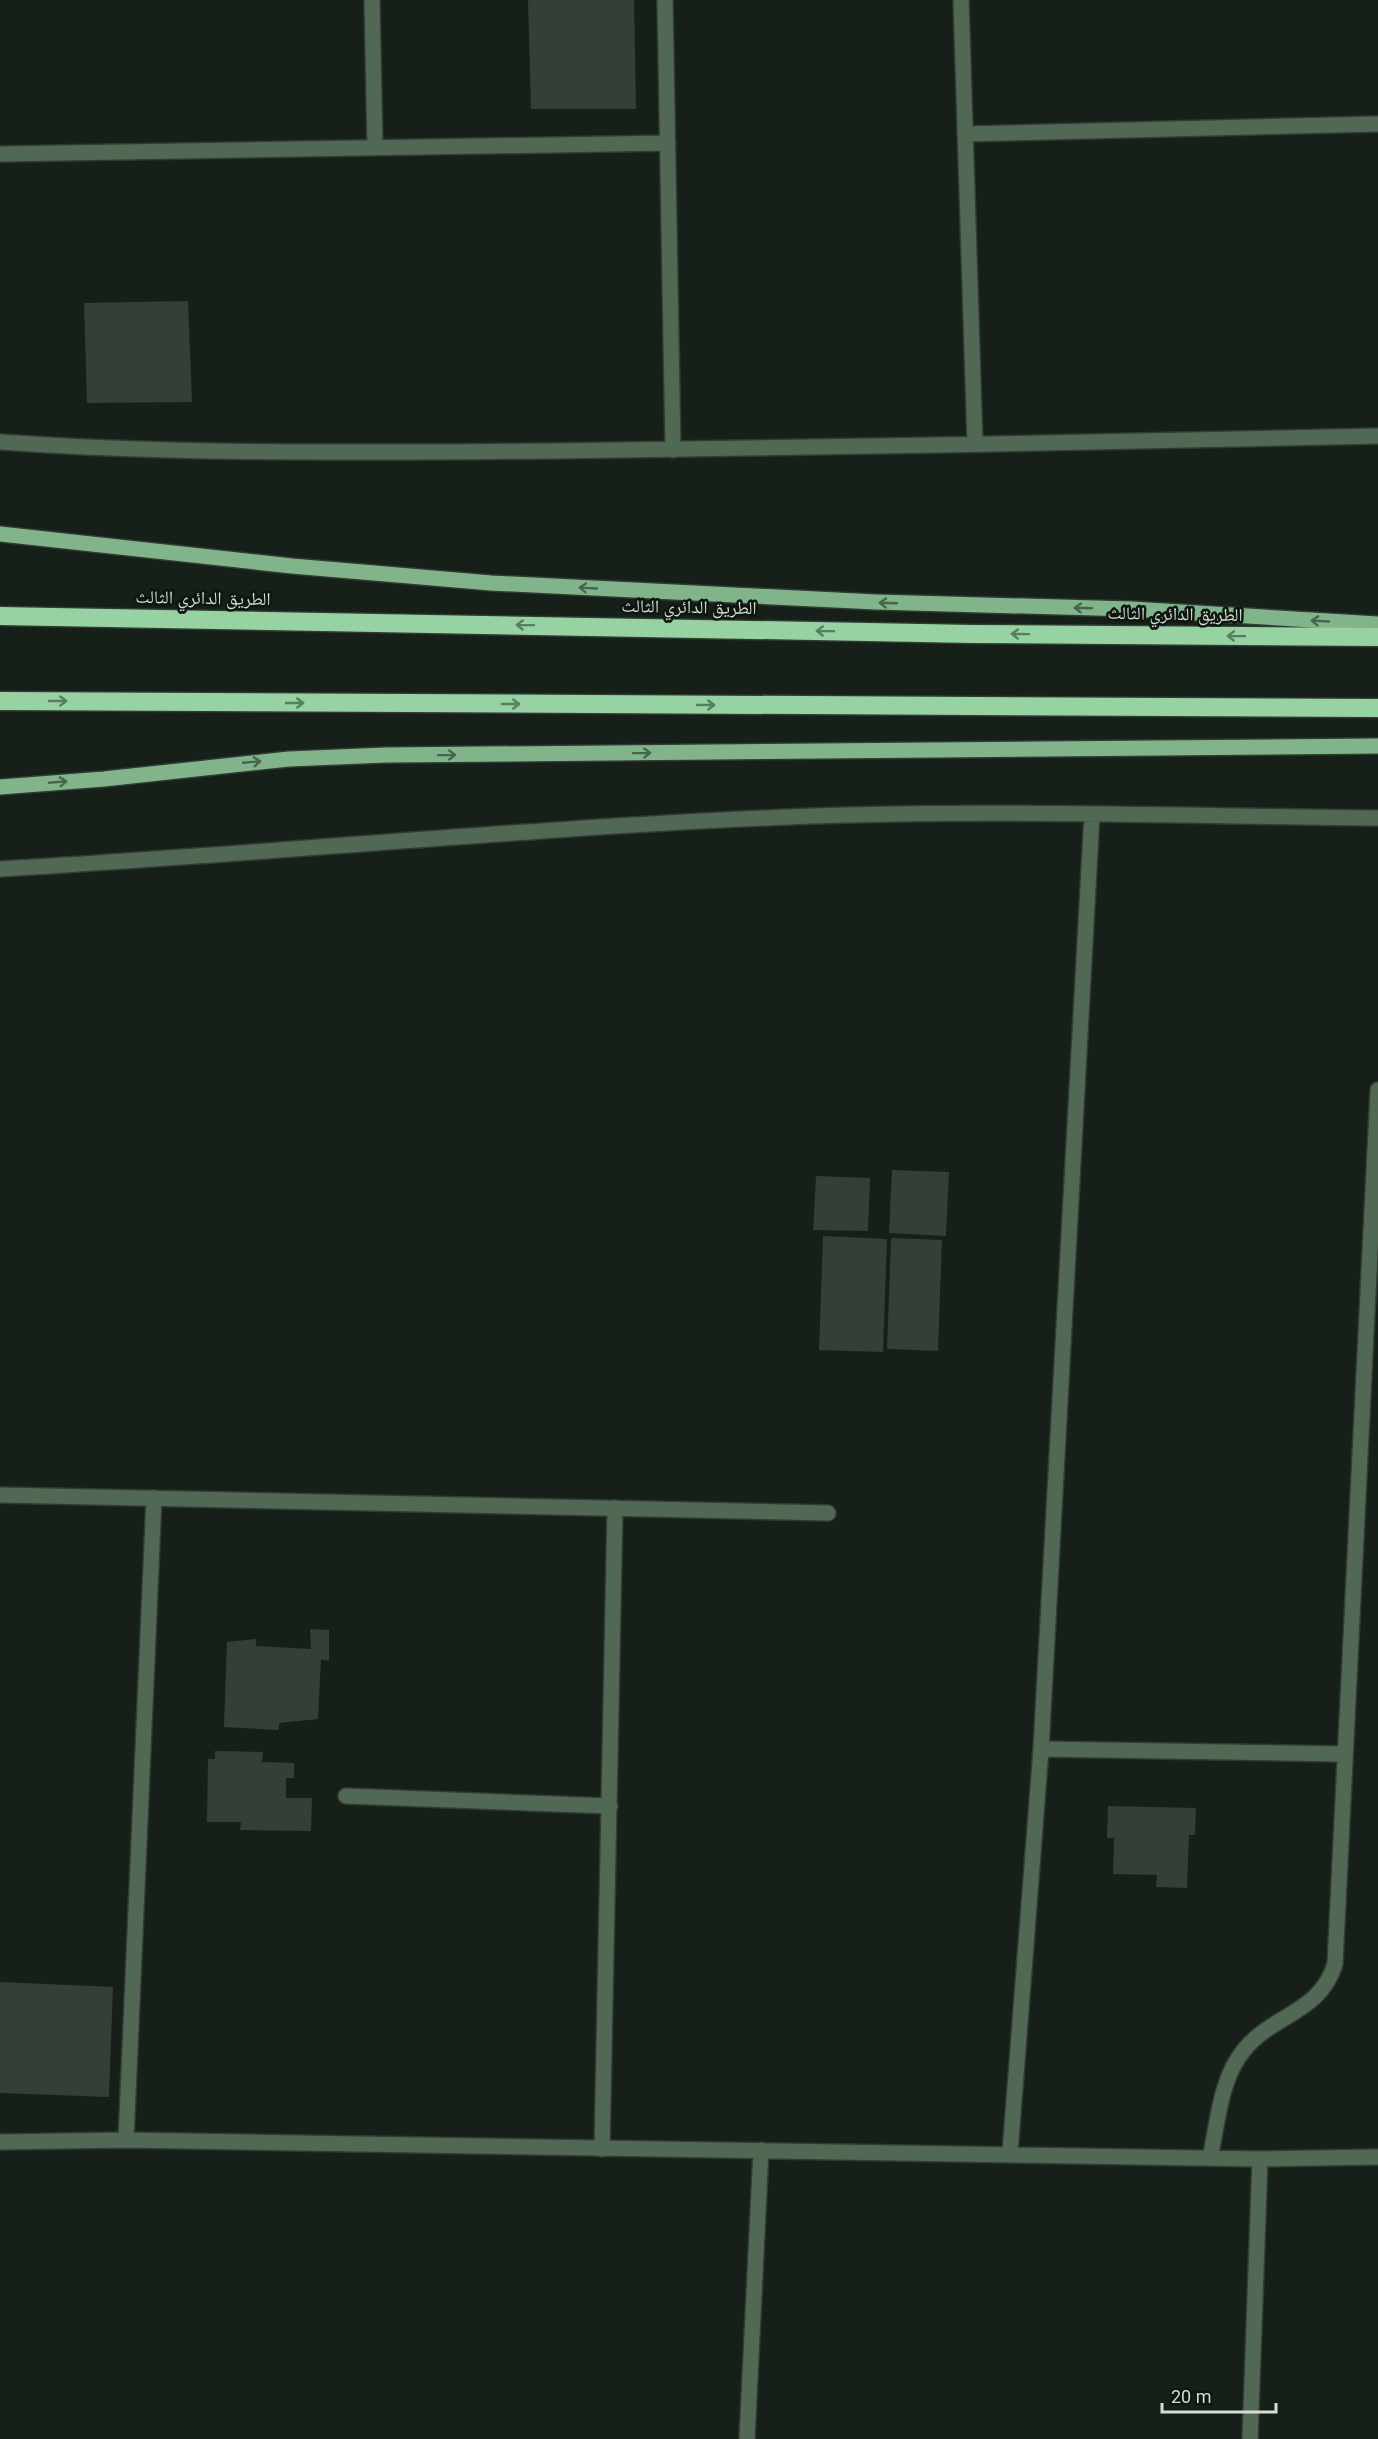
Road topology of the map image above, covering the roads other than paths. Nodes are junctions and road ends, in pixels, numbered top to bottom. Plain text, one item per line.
1 (372, 0) edge
2 (665, 0) edge
3 (961, 0) edge
4 (1378, 124) edge
5 (965, 134) junction
6 (668, 143) junction
7 (375, 147) junction
8 (0, 154) edge
9 (1378, 436) edge
10 (0, 442) edge
11 (975, 444) junction
12 (673, 450) junction
13 (0, 534) edge
14 (0, 616) edge
15 (1378, 624) edge
16 (1378, 637) edge
17 (0, 701) edge
18 (1378, 708) edge
19 (1378, 746) edge
20 (0, 787) edge
21 (1092, 814) junction
22 (1378, 818) edge
23 (0, 869) edge
24 (1378, 1090) edge
25 (0, 1495) edge
26 (154, 1498) junction
27 (615, 1509) junction
28 (828, 1513) dead end
29 (1041, 1749) junction
30 (1345, 1754) junction
31 (346, 1796) dead end
32 (610, 1806) junction
33 (126, 2140) junction
34 (0, 2142) edge
35 (602, 2150) junction
36 (761, 2150) junction
37 (1010, 2153) junction
38 (1378, 2157) edge
39 (1210, 2158) junction
40 (1260, 2159) junction
41 (747, 2439) edge
42 (1250, 2439) edge

1 - 7 street
2 - 6 street
3 - 5 street
4 - 5 street
5 - 11 street
6 - 7 street
6 - 12 street
7 - 8 street
9 - 11 street
10 - 12 street
11 - 12 street
15 -> 13 main road
16 -> 14 highway, الطريق الدائري الثالث
17 -> 18 highway
20 -> 19 main road
21 - 22 street
21 - 23 street
21 - 29 street
24 - 30 street
25 - 26 street
26 - 27 street
26 - 33 street
27 - 28 street
27 - 32 street
29 - 30 street
29 - 37 street
30 - 39 street
31 - 32 street
32 - 35 street
33 - 34 street
33 - 35 street
35 - 36 street
36 - 37 street
36 - 41 street
37 - 39 street
38 - 40 street
39 - 40 street
40 - 42 street

